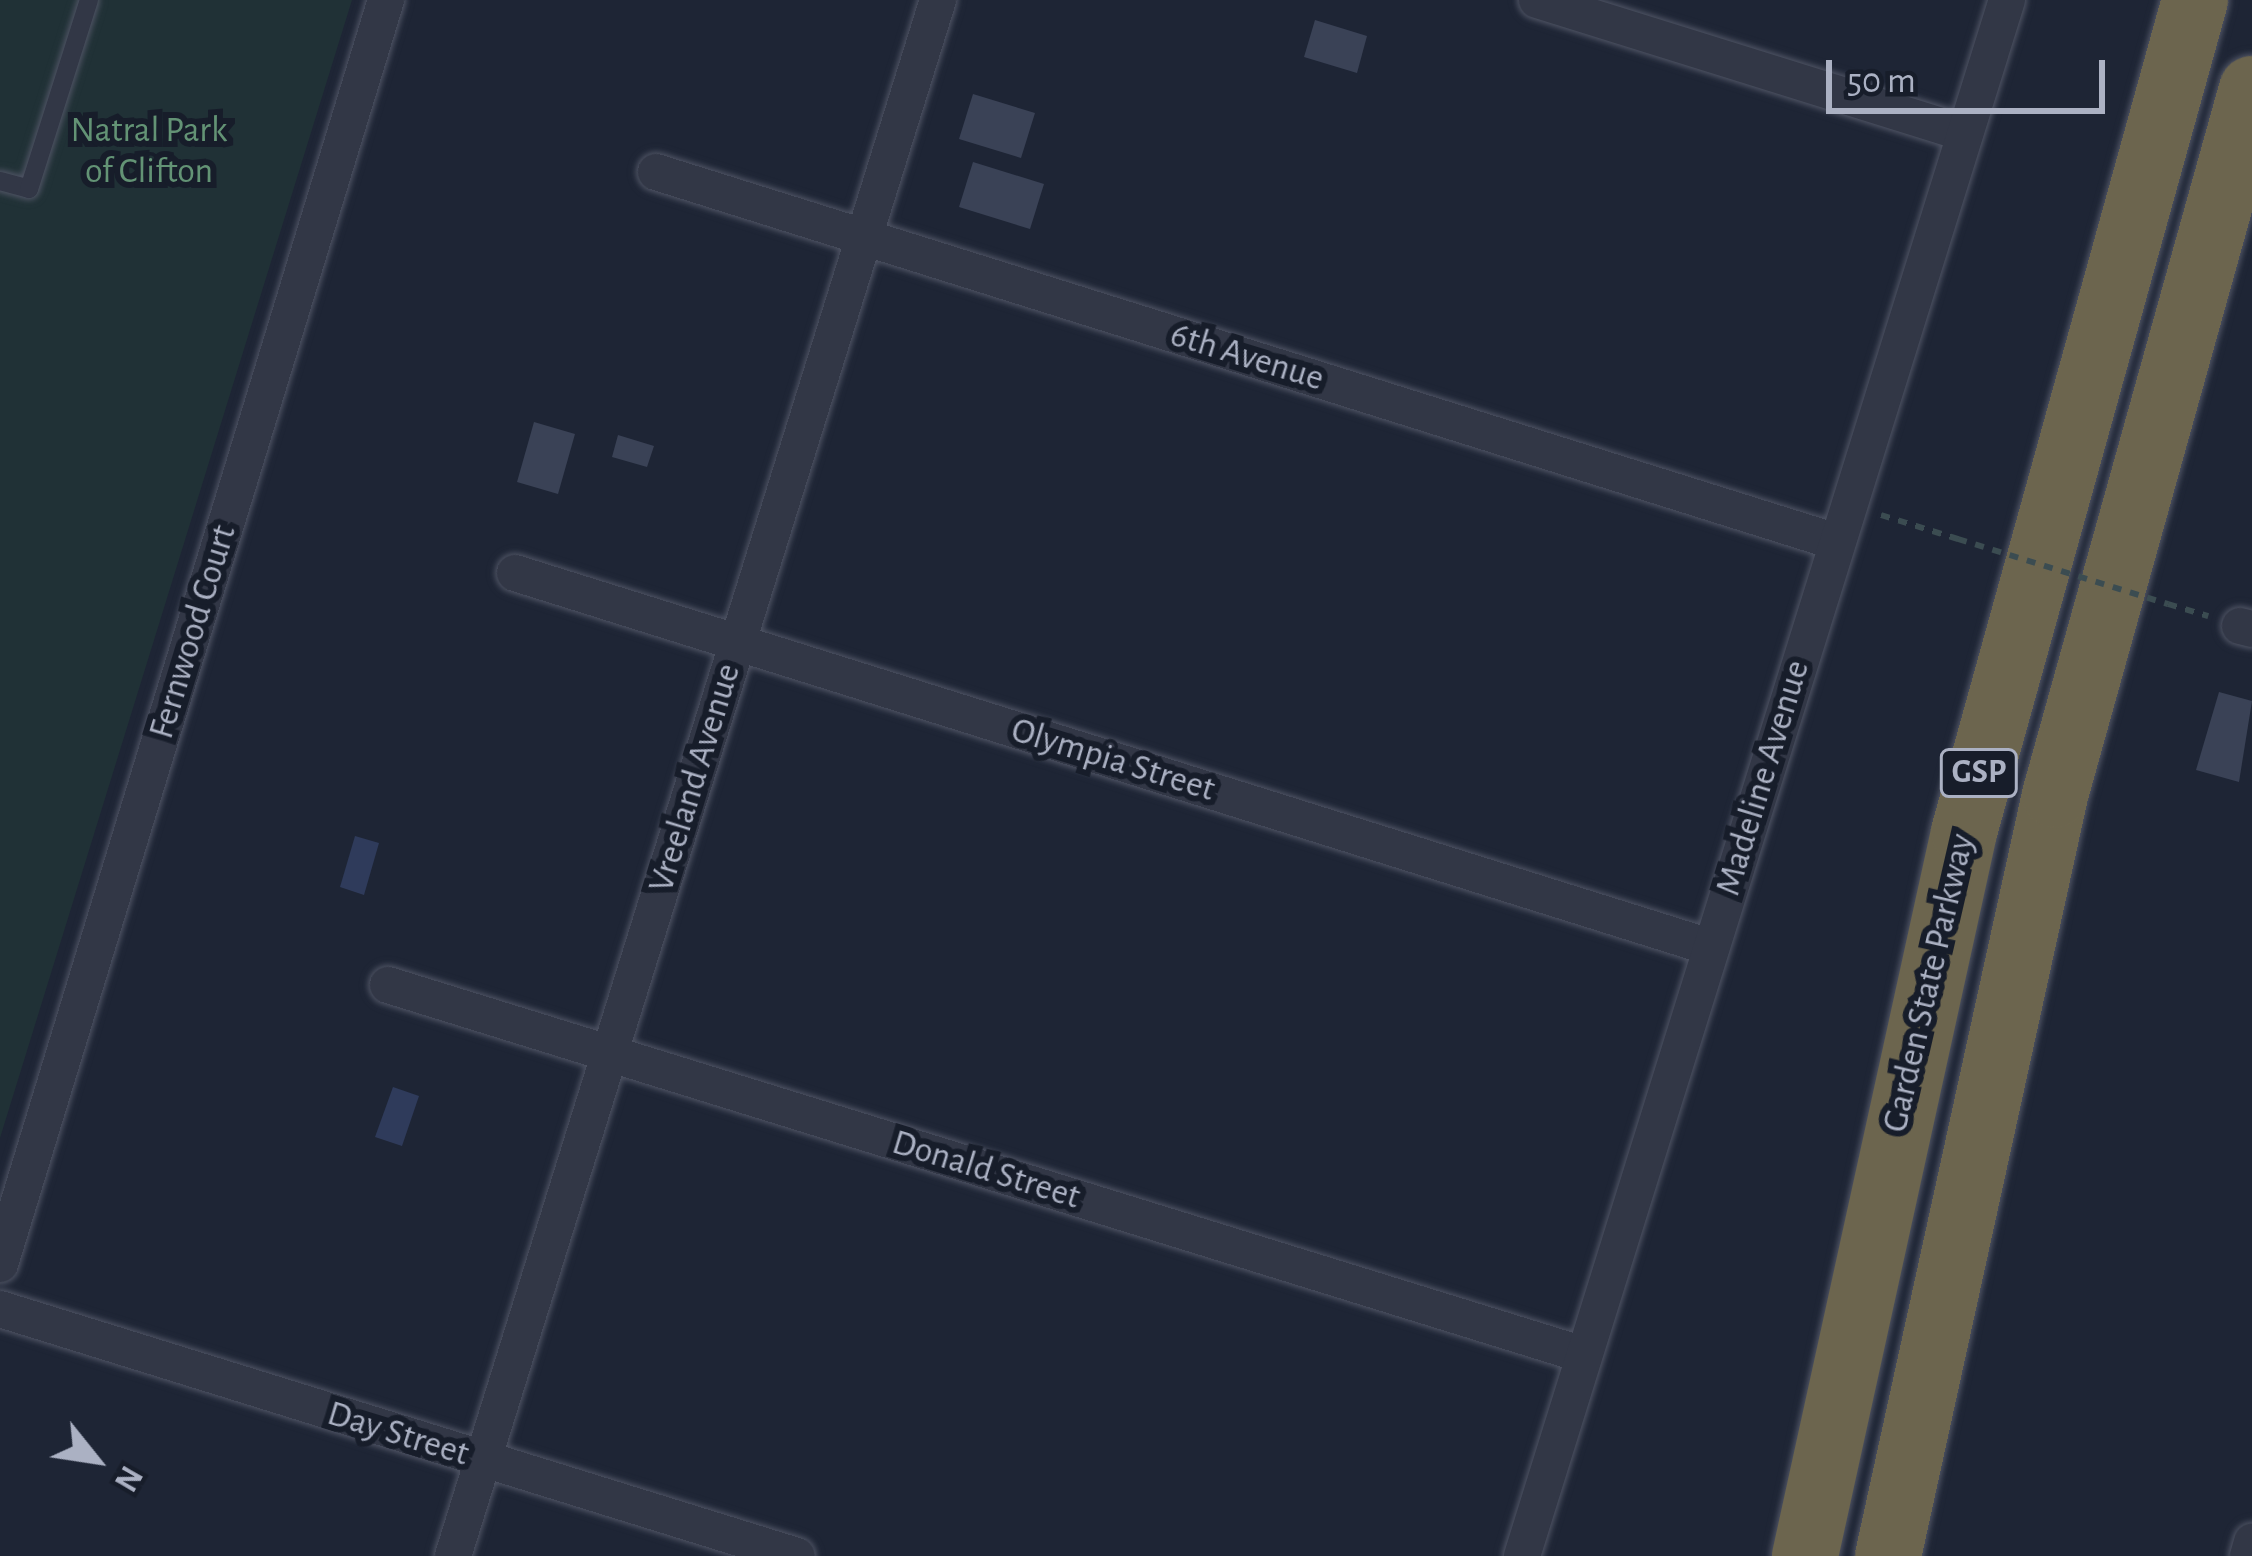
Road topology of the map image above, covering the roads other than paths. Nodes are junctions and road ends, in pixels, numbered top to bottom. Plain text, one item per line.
1 (88, 0) edge
2 (386, 0) edge
3 (938, 0) edge
4 (1537, 0) edge
5 (2007, 0) edge
6 (2195, 0) edge
7 (2252, 89) edge
8 (1965, 133) junction
9 (656, 172) dead end
10 (0, 181) edge
11 (864, 238) junction
12 (1837, 542) junction
13 (515, 573) dead end
14 (738, 643) junction
15 (1710, 947) junction
16 (388, 985) dead end
17 (609, 1053) junction
18 (0, 1264) edge
19 (0, 1309) edge
20 (1584, 1355) junction
21 (482, 1461) junction
22 (2252, 1542) edge
23 (453, 1556) edge
24 (797, 1556) edge
25 (1522, 1556) edge
26 (1805, 1556) edge
27 (1888, 1556) edge
28 (2248, 1556) edge

1 - 10 lane
2 - 18 street, Fernwood Court
3 - 11 street, Vreeland Avenue
4 - 8 street
5 - 8 street, Madeline Avenue
6 - 26 highway, Garden State Parkway / GSP
7 - 27 highway, GSP
8 - 12 street, Madeline Avenue
9 - 11 street, 6th Avenue
11 - 12 street, 6th Avenue
11 - 14 street, Vreeland Avenue
12 - 15 street, Madeline Avenue
13 - 14 street, Olympia Street
14 - 15 street, Olympia Street
14 - 17 street, Vreeland Avenue
15 - 20 street, Madeline Avenue
16 - 17 street, Donald Street
17 - 20 street, Donald Street
17 - 21 street, Vreeland Avenue
19 - 21 street, Day Street
20 - 25 street, Madeline Avenue
21 - 23 street, Vreeland Avenue
21 - 24 street, Day Street
22 - 28 street

